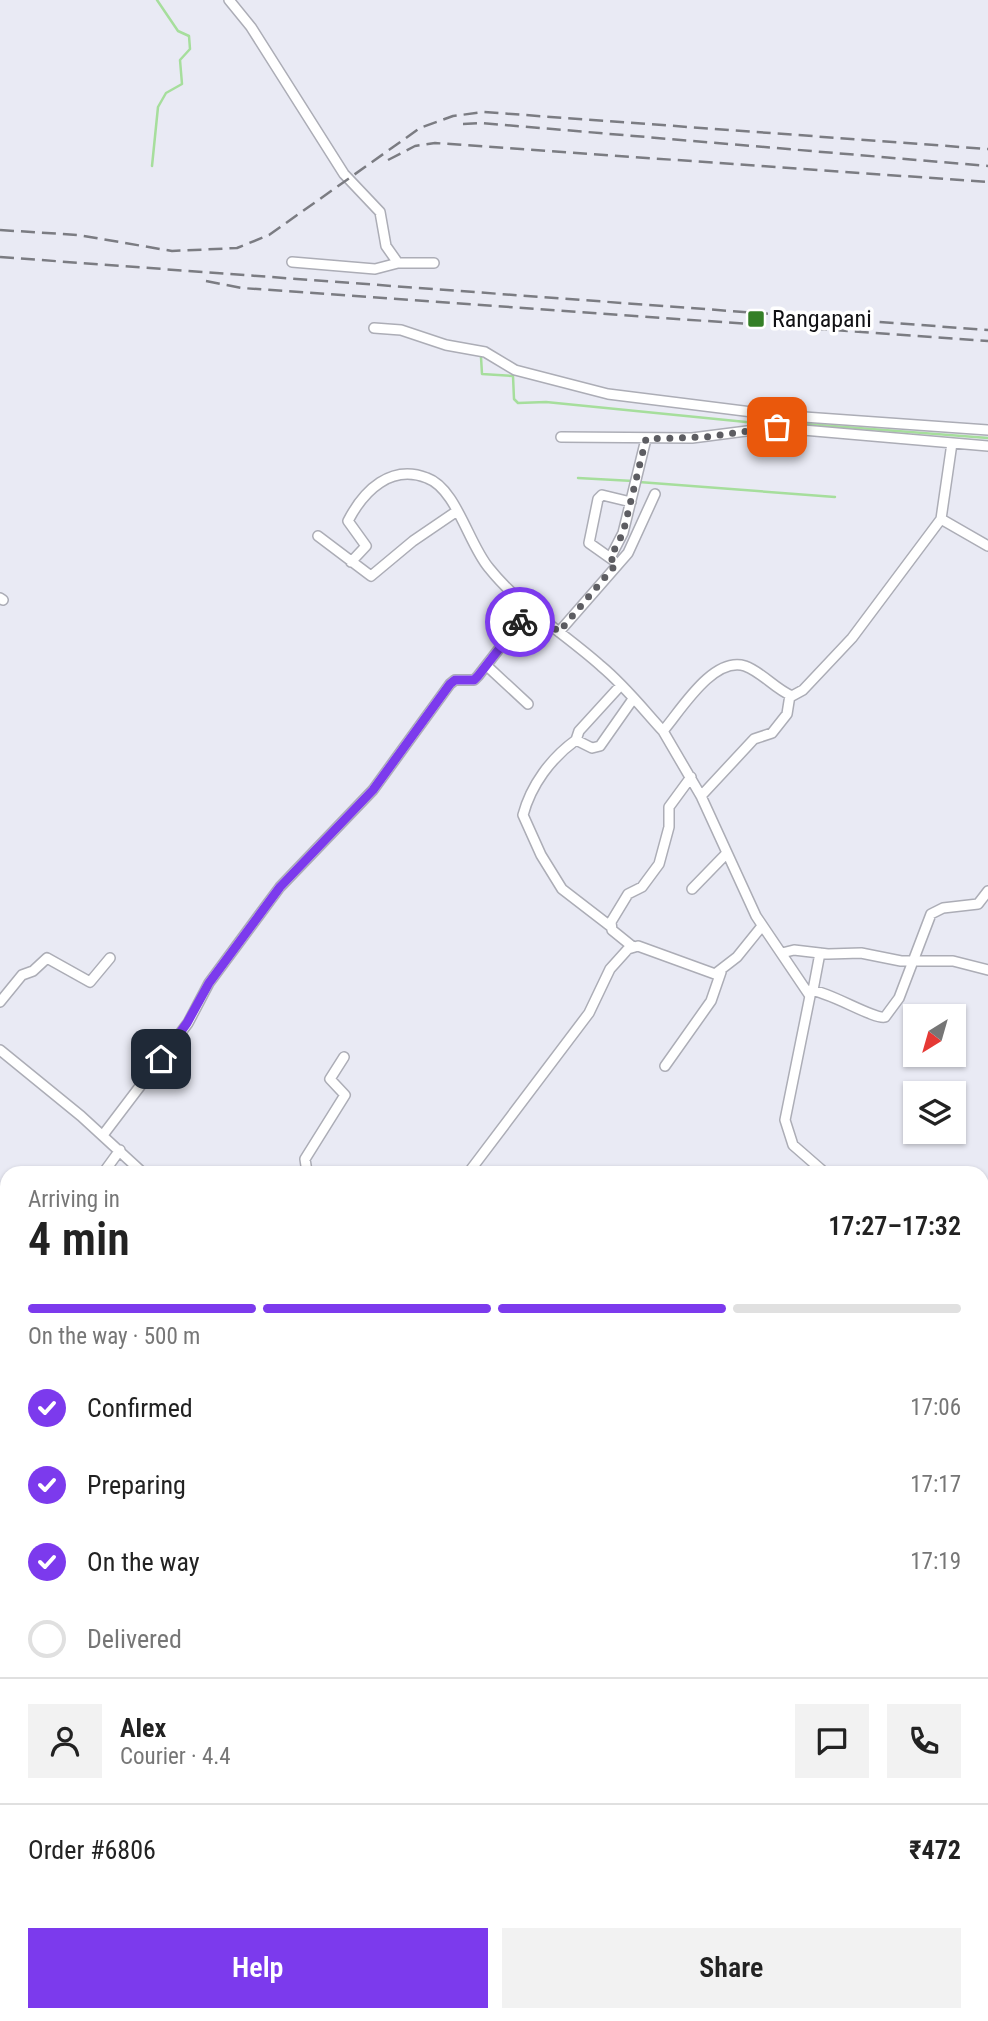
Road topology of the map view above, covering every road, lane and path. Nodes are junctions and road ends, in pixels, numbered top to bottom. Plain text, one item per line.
1 (229, 0) edge
2 (292, 262) dead end
3 (398, 263) junction
4 (434, 263) dead end
5 (374, 328) dead end
6 (801, 424) junction
7 (988, 430) edge
8 (561, 437) dead end
9 (646, 439) junction
10 (952, 443) junction
11 (988, 446) edge
12 (655, 495) dead end
13 (631, 502) junction
14 (457, 511) junction
15 (941, 519) junction
16 (318, 536) dead end
17 (988, 546) edge
18 (614, 561) junction
19 (351, 562) junction
20 (530, 608) junction
21 (559, 632) junction
22 (487, 666) junction
23 (621, 685) junction
24 (790, 695) junction
25 (633, 699) junction
26 (528, 704) dead end
27 (663, 732) junction
28 (576, 740) junction
29 (691, 776) junction
30 (701, 796) junction
31 (727, 853) junction
32 (691, 889) dead end
33 (988, 891) edge
34 (610, 926) junction
35 (762, 926) junction
36 (634, 947) junction
37 (782, 953) junction
38 (820, 953) junction
39 (110, 958) dead end
40 (914, 961) junction
41 (988, 970) edge
42 (721, 972) junction
43 (810, 990) junction
44 (1, 1000) edge
45 (0, 1049) edge
46 (344, 1057) dead end
47 (665, 1066) dead end
48 (103, 1135) junction
49 (120, 1150) junction
50 (108, 1166) edge
51 (136, 1166) edge
52 (306, 1166) edge
53 (474, 1166) edge
54 (817, 1166) edge

1 - 3 street
2 - 3 street
3 - 4 street
5 - 6 street
6 - 7 street
6 - 9 street
6 - 10 street
8 - 9 street
9 - 13 street
10 - 11 street
10 - 15 street
12 - 18 street
13 - 18 street
13 - 18 street
14 - 19 street
14 - 19 street
14 - 20 street
15 - 17 street
15 - 24 street
16 - 19 street
18 - 21 street
20 - 21 street
20 - 22 street
21 - 23 street
22 - 26 street
22 - 48 street
23 - 25 street
23 - 28 street
24 - 27 street
24 - 30 street
25 - 27 street
25 - 28 street
27 - 29 street
28 - 34 street
29 - 30 street
29 - 34 street
30 - 31 street
31 - 32 street
31 - 35 street
33 - 40 street
34 - 36 street
35 - 37 street
35 - 42 street
36 - 42 street
36 - 53 street
37 - 38 street
37 - 43 street
38 - 40 street
38 - 43 street
39 - 44 street
40 - 41 street
40 - 43 street
42 - 47 street
43 - 54 street
45 - 48 street
46 - 52 street
48 - 49 street
49 - 50 street
49 - 51 street

